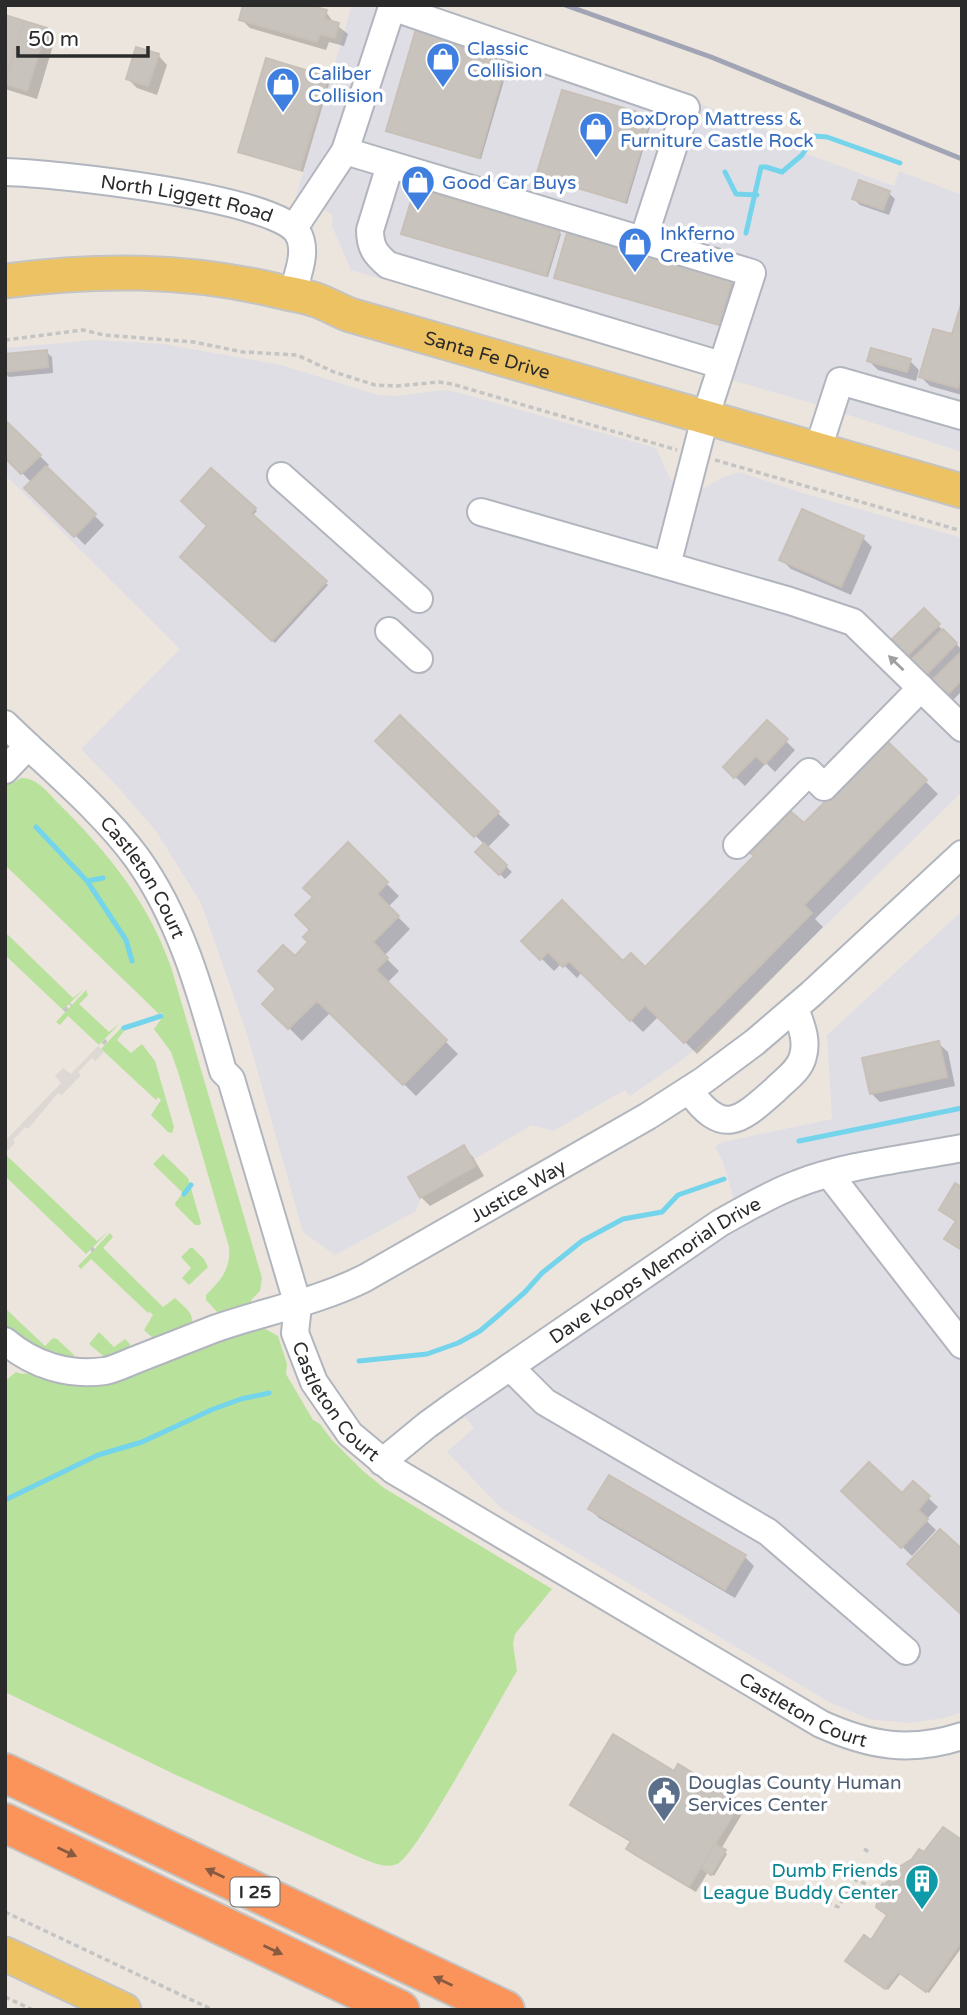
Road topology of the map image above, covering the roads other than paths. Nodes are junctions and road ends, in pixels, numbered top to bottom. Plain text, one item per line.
1 (345, 151) junction
2 (390, 165) junction
3 (5, 172) edge
4 (294, 228) junction
5 (643, 240) junction
6 (5, 281) edge
7 (292, 295) junction
8 (721, 365) junction
9 (962, 416) edge
10 (705, 418) junction
11 (818, 449) junction
12 (281, 477) dead end
13 (962, 491) edge
14 (481, 512) dead end
15 (667, 565) junction
16 (419, 598) dead end
17 (389, 631) dead end
18 (419, 659) dead end
19 (921, 688) junction
20 (5, 724) edge
21 (962, 728) edge
22 (28, 746) junction
23 (5, 770) edge
24 (737, 845) dead end
25 (962, 854) edge
26 (795, 1008) junction
27 (689, 1090) junction
28 (962, 1148) edge
29 (829, 1174) junction
30 (298, 1305) junction
31 (962, 1345) edge
32 (10, 1354) edge
33 (510, 1367) junction
34 (382, 1462) junction
35 (906, 1651) dead end
36 (962, 1736) edge
37 (5, 1773) edge
38 (5, 1823) edge
39 (5, 1954) edge
40 (124, 2010) edge
41 (400, 2010) edge
42 (505, 2010) edge

1 - 2 street
1 - 4 street
1 - 5 street
2 - 5 street
2 - 8 street
3 - 4 street, North Liggett Road
4 - 7 street, North Liggett Road
5 - 8 street
6 - 7 main road, Santa Fe Drive
7 - 10 main road, Santa Fe Drive
8 - 10 street
9 - 11 street
10 - 11 main road, Santa Fe Drive
10 - 15 street
11 - 13 main road, Santa Fe Drive
12 - 16 street
14 - 15 street
19 -> 15 street
17 - 18 street
19 - 21 street
19 - 24 street
20 - 22 street, Castleton Court
22 - 23 street
22 - 30 street, Castleton Court
25 - 26 street, Justice Way
26 - 27 street, Justice Way
26 - 27 street
27 - 30 street, Justice Way
28 - 29 street, Dave Koops Memorial Drive
29 - 31 street
29 - 33 street, Dave Koops Memorial Drive
30 - 32 street, Justice Way
30 - 34 street, Castleton Court
33 - 34 street, Dave Koops Memorial Drive
33 - 35 street
34 - 36 street, Castleton Court
42 -> 37 highway, I 25
38 -> 41 highway, I 25
39 - 40 main road

